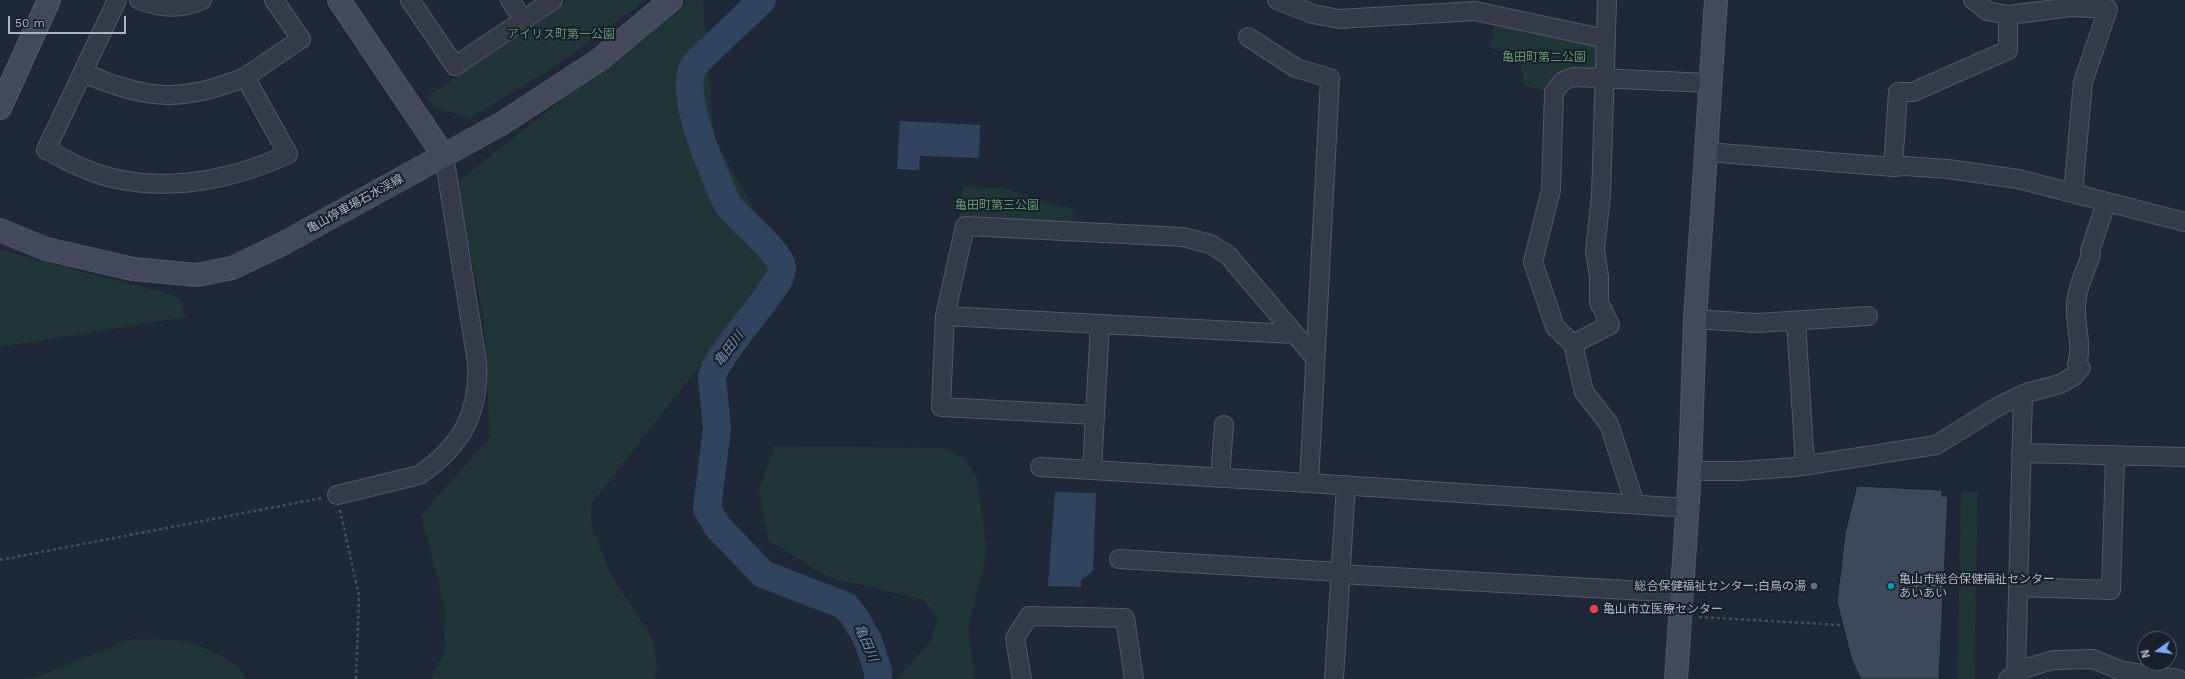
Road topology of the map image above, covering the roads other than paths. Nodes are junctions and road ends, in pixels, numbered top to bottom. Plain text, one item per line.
1 (49, 0) edge
2 (117, 0) edge
3 (139, 0) edge
4 (202, 0) edge
5 (274, 0) edge
6 (339, 0) edge
7 (410, 0) edge
8 (510, 0) edge
9 (553, 0) edge
10 (671, 0) edge
11 (1277, 0) edge
12 (1607, 0) edge
13 (1716, 0) edge
14 (1973, 0) edge
15 (2008, 15) junction
16 (524, 20) junction
17 (1248, 38) dead end
18 (1606, 39) junction
19 (84, 73) junction
20 (245, 77) junction
21 (1604, 77) junction
22 (1710, 84) junction
23 (0, 108) edge
24 (1707, 152) junction
25 (444, 156) junction
26 (1893, 167) junction
27 (2073, 193) junction
28 (2106, 203) junction
29 (2185, 222) edge
30 (0, 230) edge
31 (945, 316) junction
32 (1868, 316) dead end
33 (1695, 319) junction
34 (1796, 321) junction
35 (1100, 324) junction
36 (1293, 334) junction
37 (1573, 344) junction
38 (1315, 358) junction
39 (2022, 395) junction
40 (1094, 415) junction
41 (1224, 425) dead end
42 (2021, 453) junction
43 (2116, 456) junction
44 (2185, 457) edge
45 (1805, 465) junction
46 (1040, 467) dead end
47 (1092, 470) junction
48 (1690, 471) junction
49 (1220, 478) junction
50 (1309, 483) junction
51 (1346, 485) junction
52 (337, 495) road end
53 (1635, 504) junction
54 (1687, 508) junction
55 (1119, 559) dead end
56 (1339, 573) junction
57 (2018, 587) junction
58 (1682, 592) junction
59 (2012, 676) edge
60 (1022, 679) edge
61 (1134, 679) edge
62 (1334, 679) edge
63 (1676, 679) edge
64 (2178, 679) edge

1 - 23 street
2 - 19 street
3 - 4 street
5 - 20 street
6 - 25 street
7 - 16 street
8 - 16 street
9 - 16 street
10 - 25 street, 亀山停車場石水渓線
11 - 18 street
12 - 18 street
13 - 22 street
14 - 15 street
15 - 26 street
15 - 27 street
17 - 38 street
18 - 21 street
19 - 20 street
19 - 20 street
21 - 22 street
21 - 37 street
21 - 37 street
22 - 24 street
24 - 26 street
24 - 33 street
25 - 30 street, 亀山停車場石水渓線
25 - 52 street
26 - 27 street
27 - 28 street
28 - 29 street
28 - 39 street
31 - 35 street
31 - 36 street
31 - 40 street
32 - 34 street
33 - 34 street
33 - 48 street
34 - 45 street
35 - 36 street
35 - 40 street
36 - 38 street
37 - 53 street
38 - 50 street
39 - 42 street
39 - 45 street
40 - 47 street
41 - 49 street
42 - 43 street
42 - 57 street
43 - 44 street
43 - 57 street
45 - 48 street
46 - 47 street
47 - 49 street
48 - 54 street
49 - 50 street
50 - 51 street
51 - 53 street
51 - 56 street
53 - 54 street
54 - 58 street
55 - 56 street
56 - 58 street
56 - 62 street
57 - 59 street
58 - 63 street
59 - 64 street
60 - 61 street

